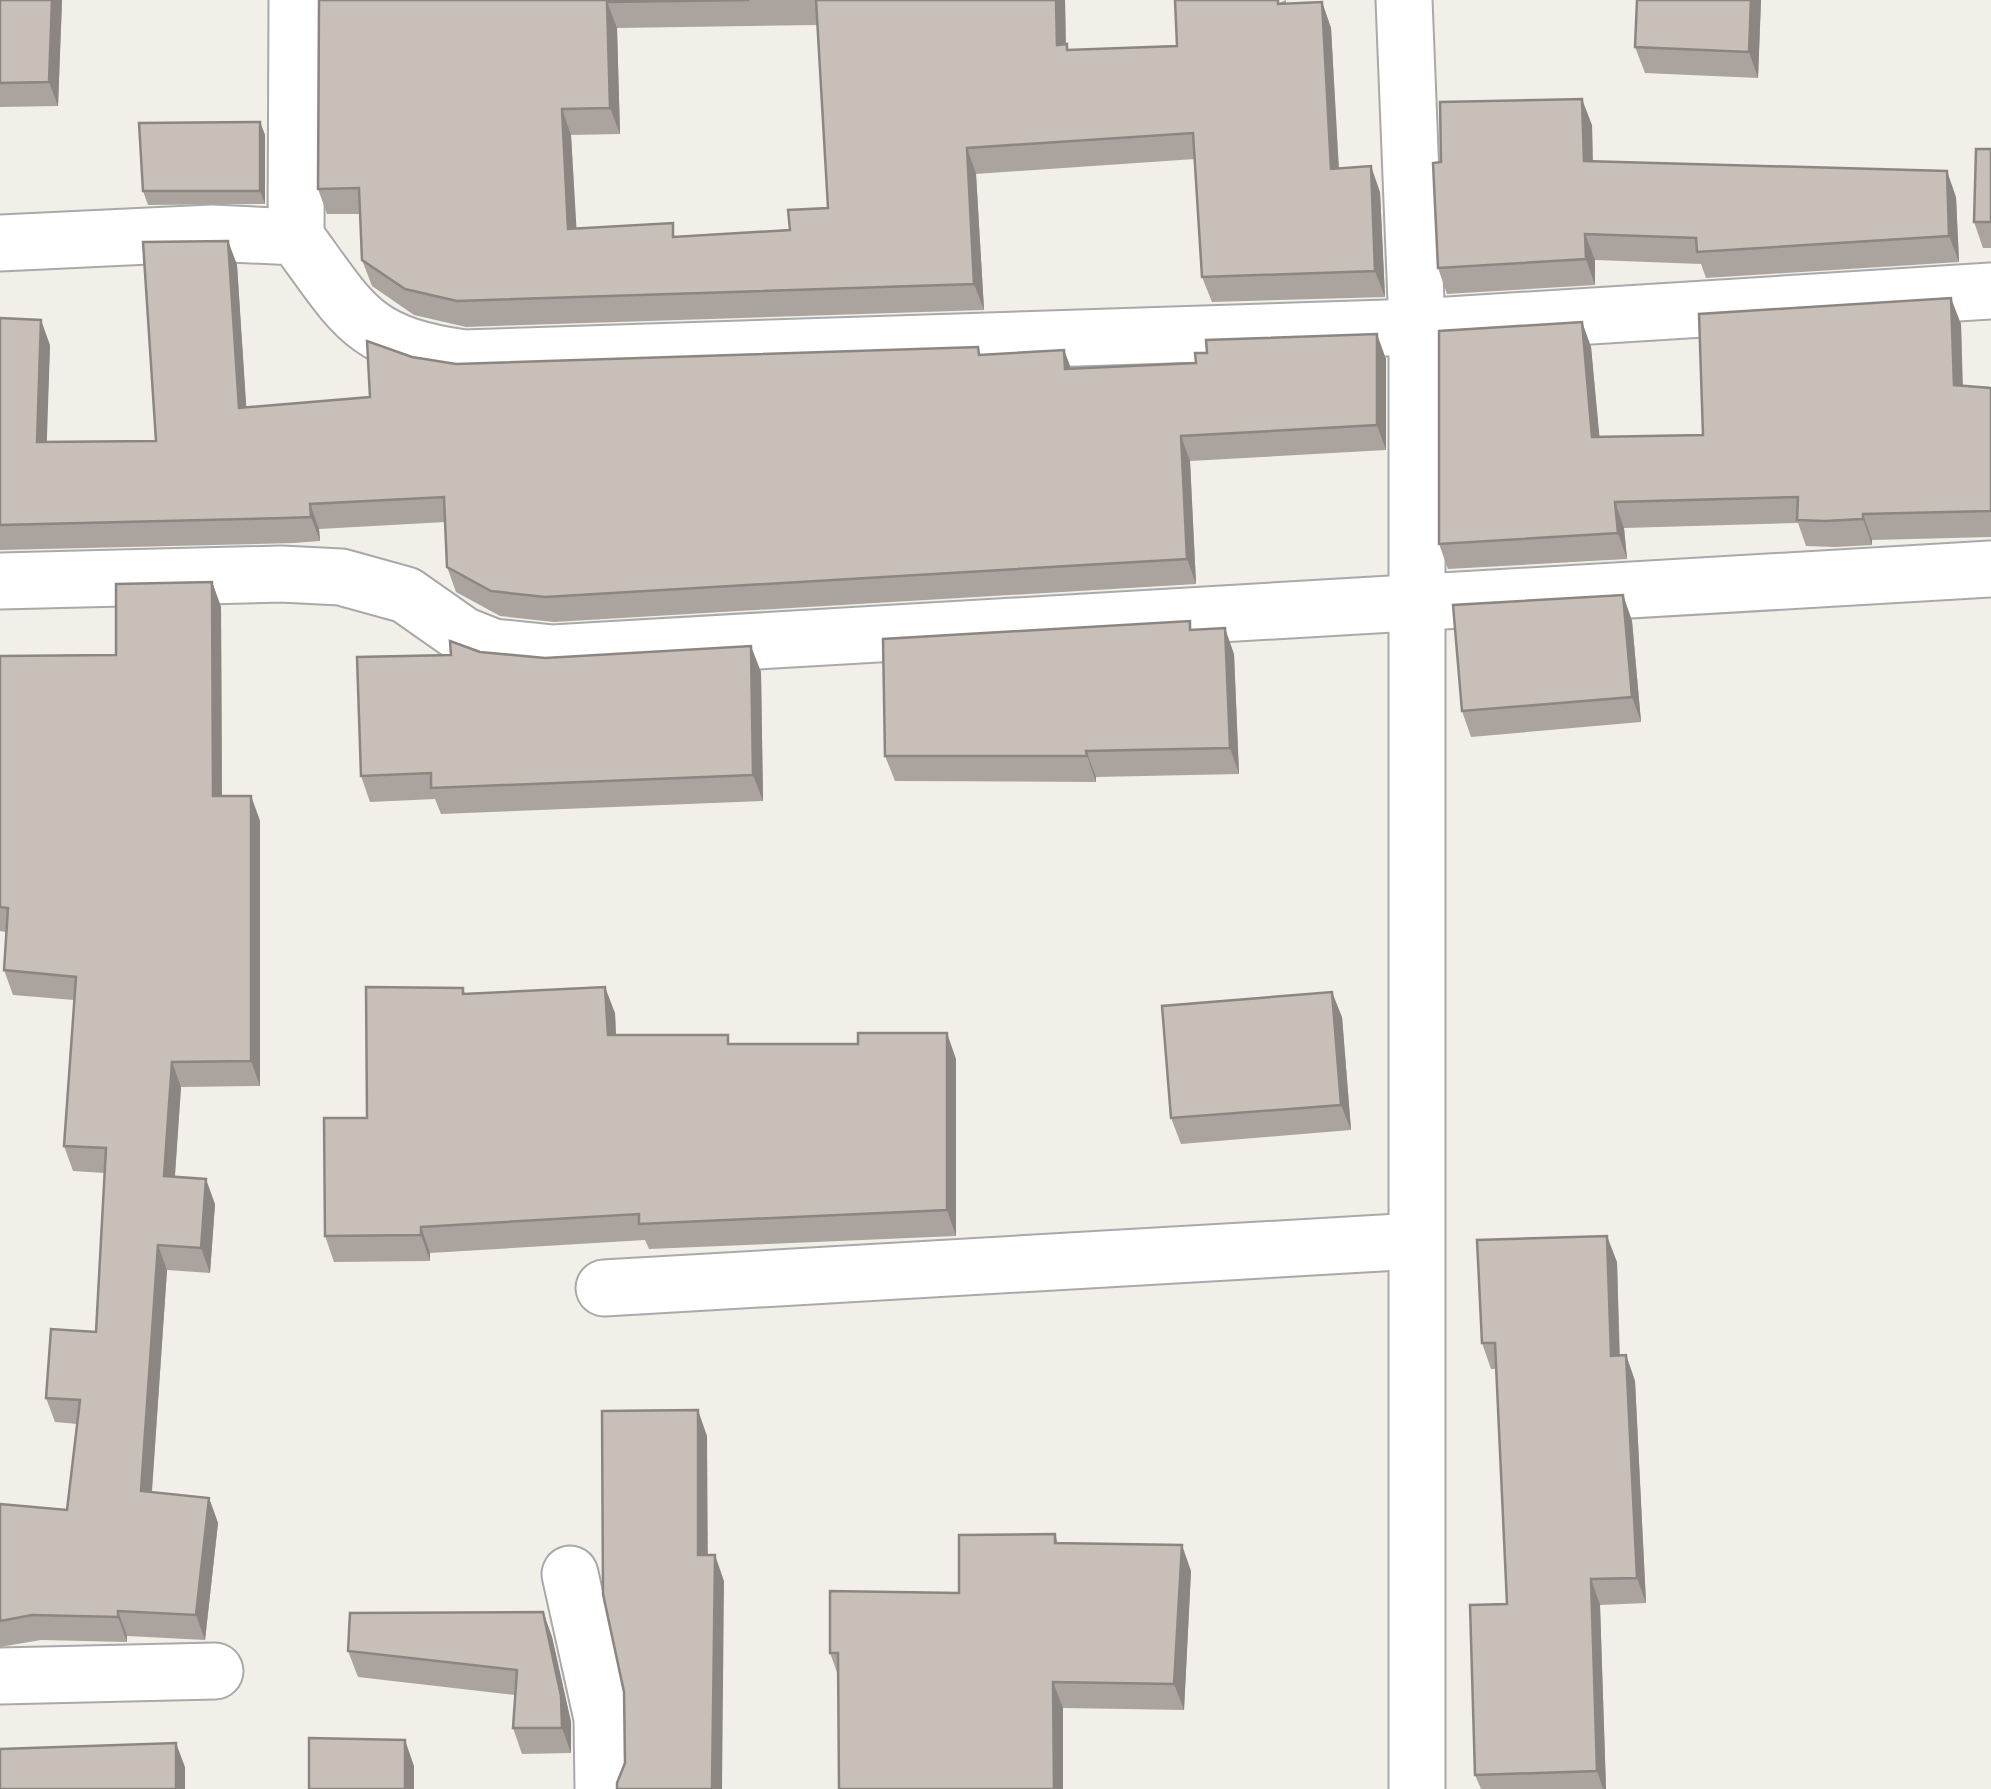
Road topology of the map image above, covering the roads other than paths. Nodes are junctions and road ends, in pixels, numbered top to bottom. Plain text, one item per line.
1 (297, 0) edge
2 (1404, 0) edge
3 (296, 237) junction
4 (0, 244) edge
5 (1991, 291) edge
6 (1417, 327) junction
7 (1991, 569) edge
8 (0, 581) edge
9 (1416, 605) junction
10 (1416, 1241) junction
11 (604, 1288) dead end
12 (570, 1574) dead end
13 (215, 1671) dead end
14 (0, 1676) edge
15 (603, 1789) edge
16 (1417, 1789) edge

1 - 3 street
2 - 6 street
3 - 4 street
3 - 6 street
5 - 6 street
6 - 9 street
7 - 9 street
8 - 9 street
9 - 10 street
10 - 11 street
10 - 16 street
12 - 15 street
13 - 14 street

